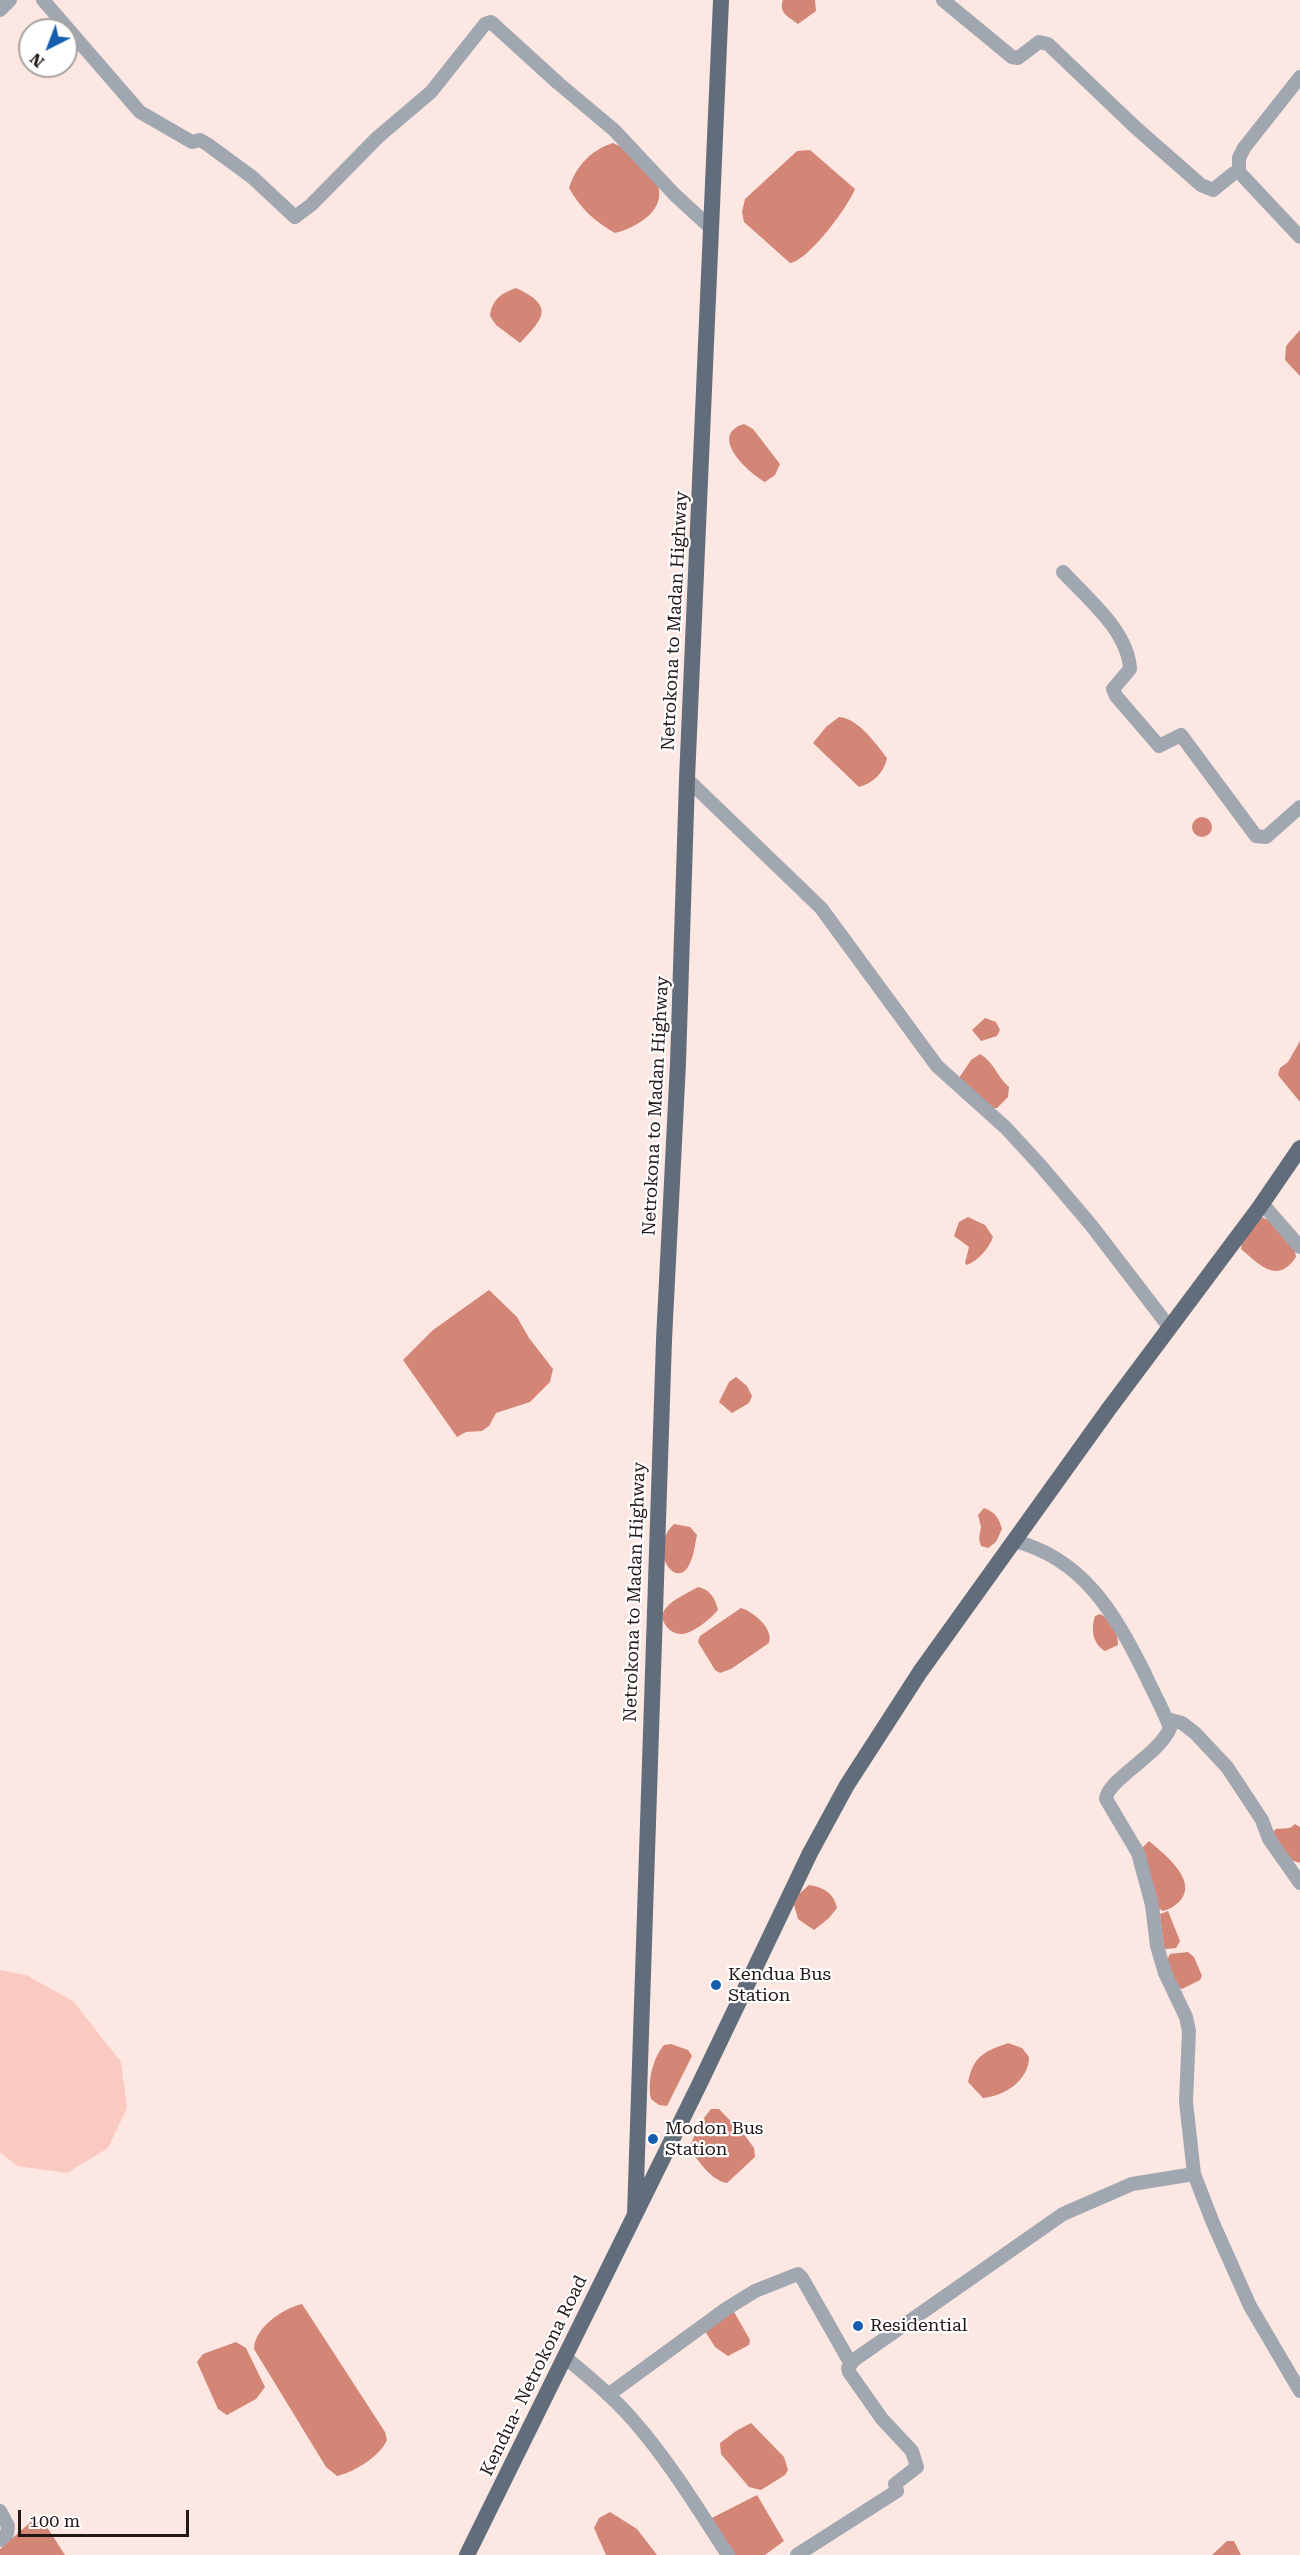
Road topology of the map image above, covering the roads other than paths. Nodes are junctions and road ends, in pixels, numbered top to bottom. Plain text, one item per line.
1 (10, 0) edge
2 (43, 0) edge
3 (721, 0) edge
4 (943, 0) edge
5 (0, 10) edge
6 (1300, 77) edge
7 (1239, 172) junction
8 (712, 229) junction
9 (1300, 237) edge
10 (1063, 572) dead end
11 (687, 779) junction
12 (1300, 807) edge
13 (1300, 1148) edge
14 (1259, 1208) junction
15 (1300, 1247) edge
16 (1170, 1328) junction
17 (1014, 1541) junction
18 (1167, 1719) junction
19 (1300, 1883) edge
20 (1194, 2174) junction
21 (635, 2215) junction
22 (566, 2358) junction
23 (851, 2364) junction
24 (1298, 2384) edge
25 (608, 2395) junction
26 (0, 2511) edge
27 (0, 2540) edge
28 (467, 2555) edge
29 (728, 2555) edge
30 (797, 2555) edge

1 - 5 street
2 - 8 street
3 - 8 main road, Netrokona to Madan Highway
4 - 7 street
6 - 7 street
7 - 9 street
8 - 11 main road, Netrokona to Madan Highway
10 - 12 street
11 - 16 street
11 - 21 main road, Netrokona to Madan Highway
13 - 14 main road, Kendua- Netrokona Road
14 - 15 street
14 - 16 main road, Kendua- Netrokona Road
16 - 17 main road, Kendua- Netrokona Road
17 - 18 street
17 - 21 main road, Kendua- Netrokona Road
18 - 19 street
18 - 20 street
20 - 23 street
20 - 24 street
21 - 22 main road, Kendua- Netrokona Road
22 - 25 street
22 - 28 main road, Kendua- Netrokona Road
23 - 25 street
23 - 30 street
25 - 29 street
26 - 27 street

